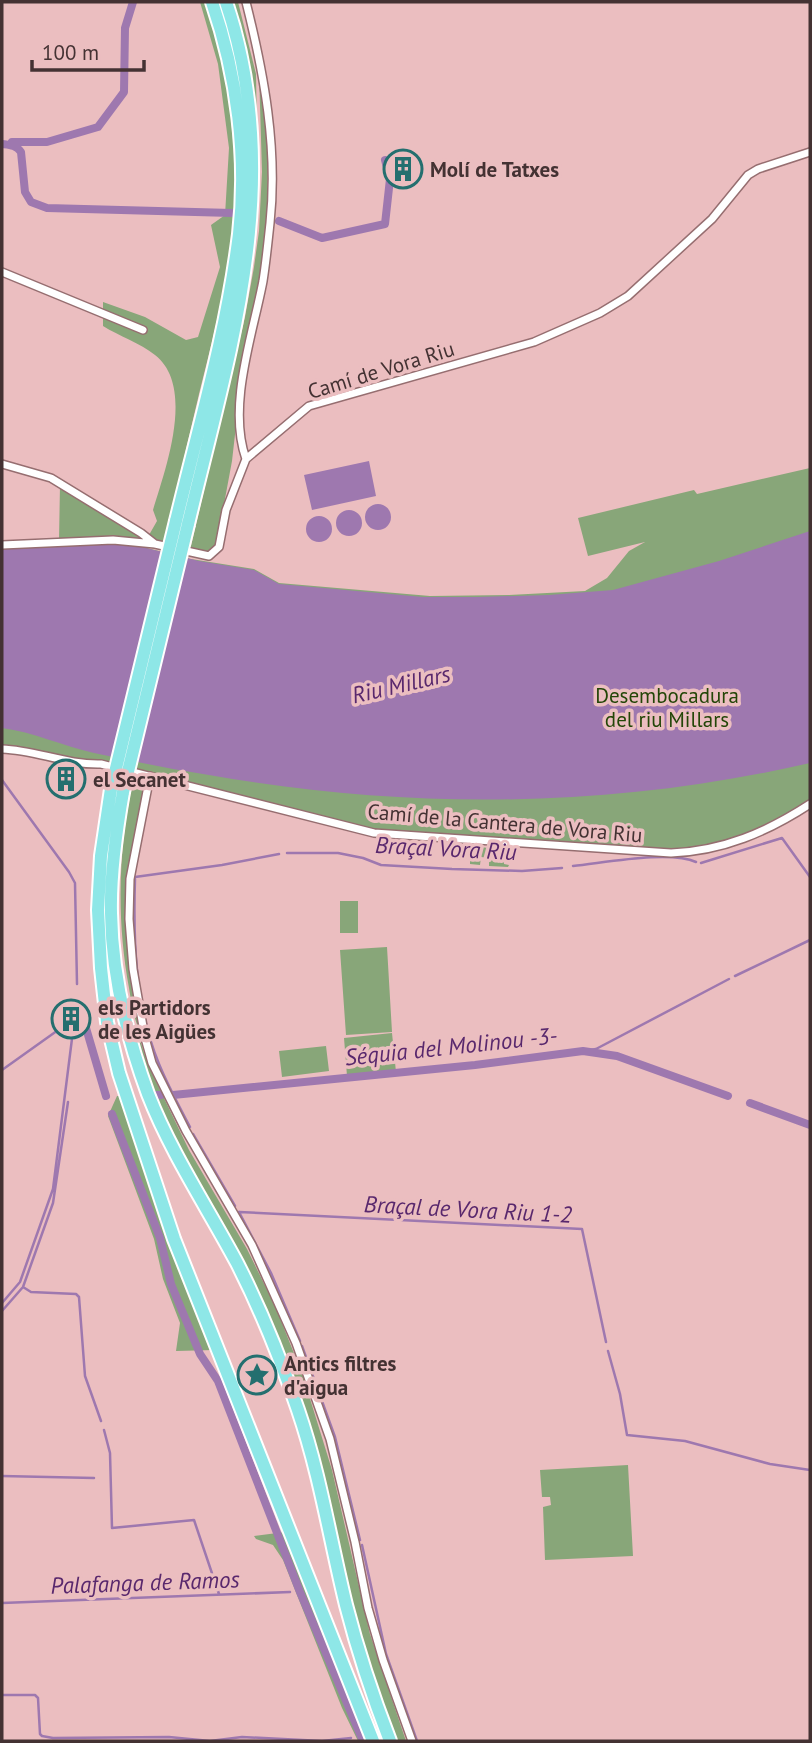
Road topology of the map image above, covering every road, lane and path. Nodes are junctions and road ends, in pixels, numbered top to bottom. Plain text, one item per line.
1 (212, 2) edge
2 (226, 2) edge
3 (246, 2) edge
4 (810, 152) edge
5 (2, 272) edge
6 (142, 330) dead end
7 (246, 458) junction
8 (2, 464) edge
9 (182, 522) junction
10 (155, 544) junction
11 (2, 545) edge
12 (2, 749) edge
13 (150, 776) junction
14 (117, 791) junction
15 (810, 804) edge
16 (373, 1741) edge
17 (390, 1741) edge
18 (412, 1741) edge

1 - 9 main road
2 - 9 main road
3 - 7 street
4 - 7 street, Camí de Vora Riu
5 - 6 street
7 - 10 street, Camí de Vora Riu
8 - 10 street, Camí de Vora Riu
9 - 14 main road, bridge
10 - 11 street
12 - 13 street, Camí de la Cantera de Vora Riu
13 - 15 street, Camí de la Cantera de Vora Riu
13 - 18 street
14 - 16 main road
14 - 17 main road

